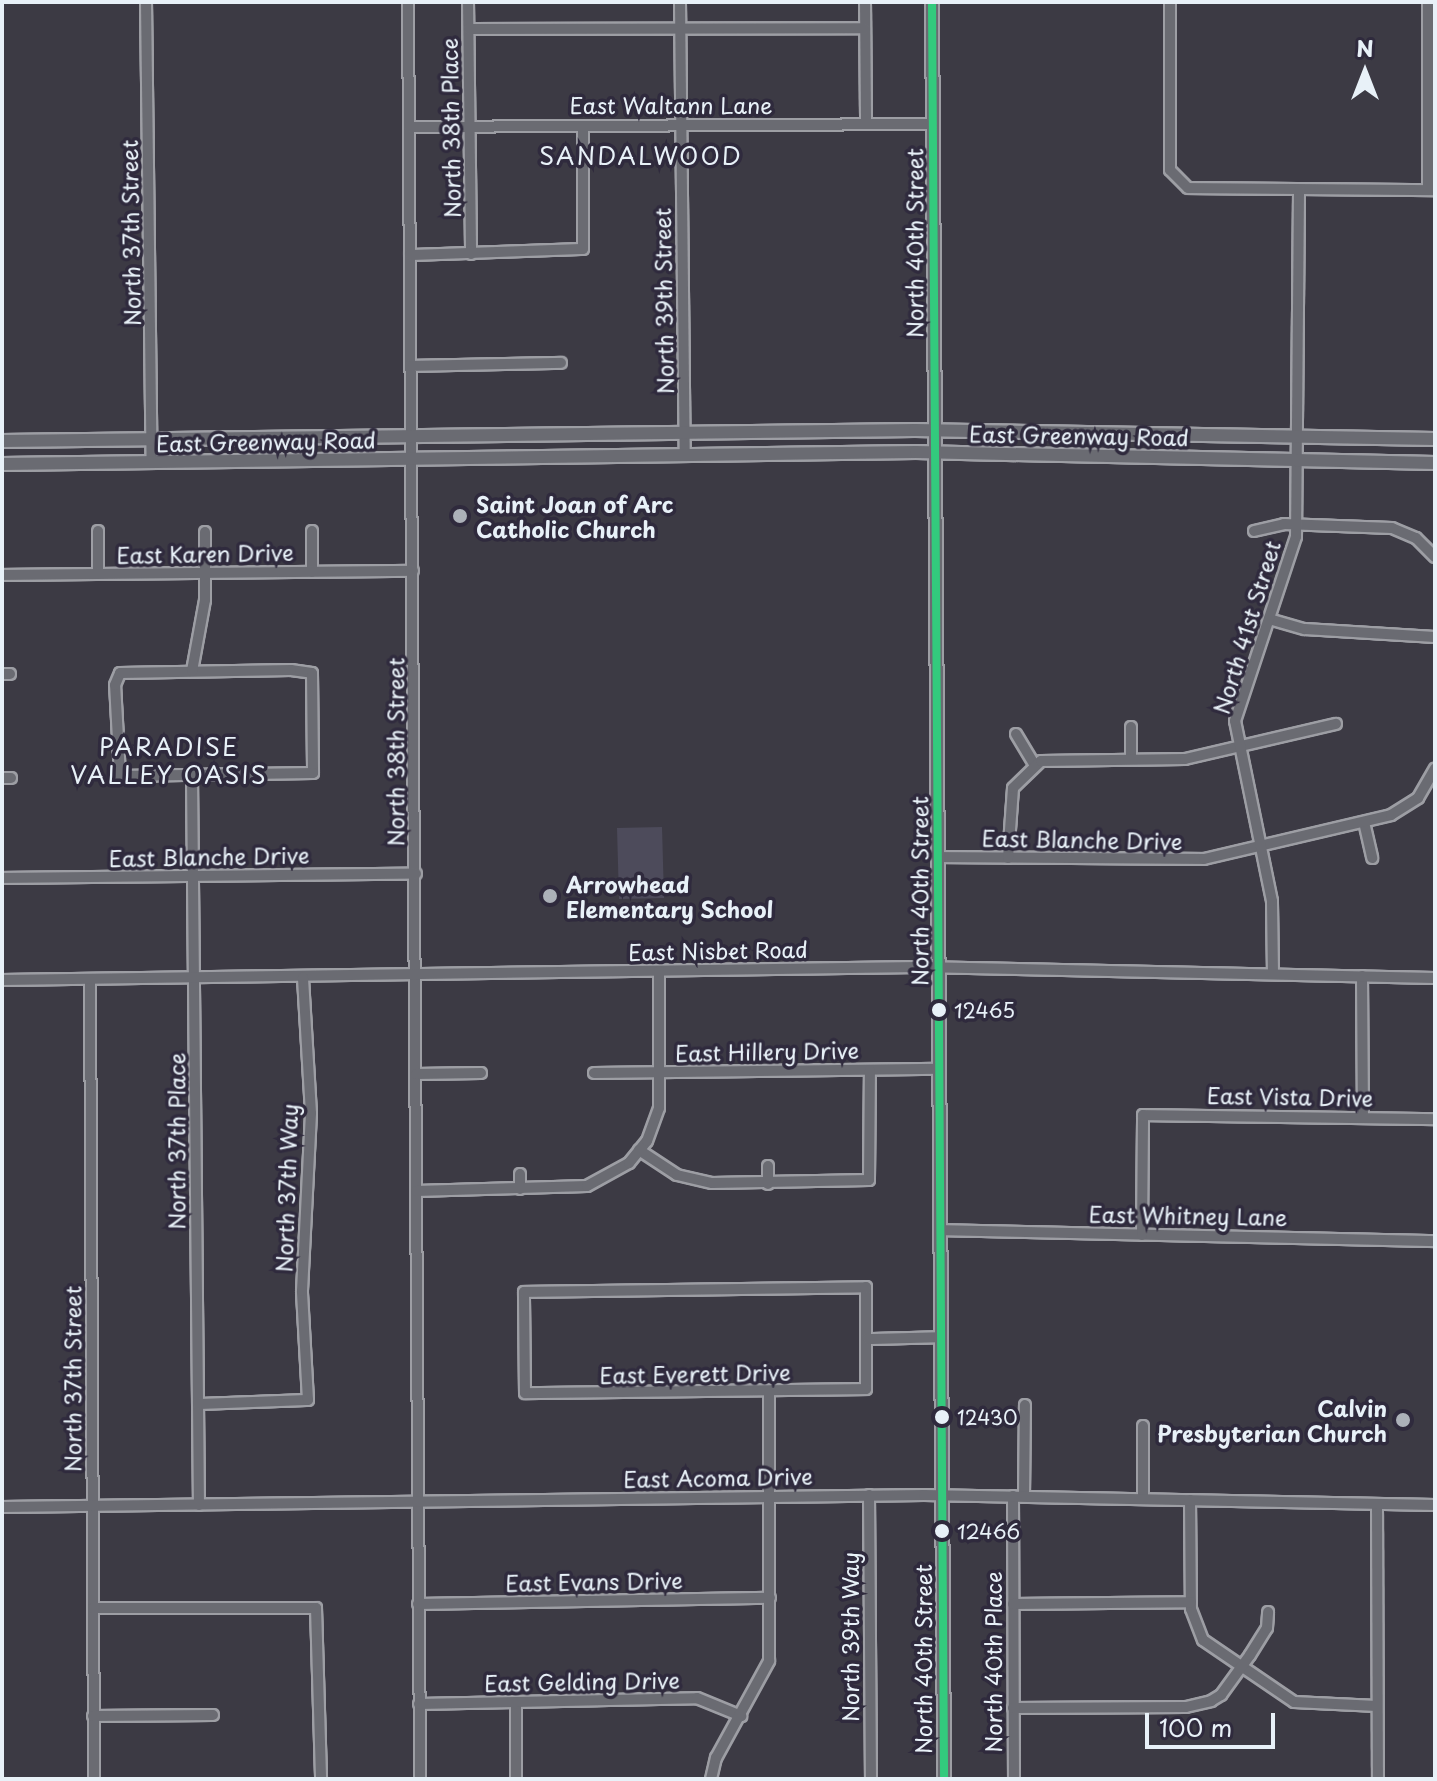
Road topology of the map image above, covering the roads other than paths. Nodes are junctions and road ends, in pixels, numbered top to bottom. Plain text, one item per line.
1 (146, 2) edge
2 (408, 2) edge
3 (468, 2) edge
4 (680, 2) edge
5 (865, 2) edge
6 (932, 2) edge
7 (1170, 2) edge
8 (1428, 2) edge
9 (681, 28) junction
10 (865, 28) junction
11 (469, 29) junction
12 (681, 124) junction
13 (866, 124) junction
14 (933, 124) junction
15 (583, 126) junction
16 (409, 127) junction
17 (470, 127) junction
18 (1432, 190) edge
19 (1299, 191) junction
20 (471, 254) junction
21 (410, 255) junction
22 (561, 363) dead end
23 (412, 366) junction
24 (935, 430) junction
25 (684, 432) junction
26 (531, 434) junction
27 (412, 436) junction
28 (1298, 436) junction
29 (152, 439) junction
30 (1435, 439) edge
31 (2, 441) edge
32 (935, 452) junction
33 (685, 455) junction
34 (531, 458) junction
35 (1298, 459) junction
36 (413, 460) junction
37 (152, 462) junction
38 (1435, 463) edge
39 (2, 464) edge
40 (1296, 524) junction
41 (98, 531) dead end
42 (312, 531) dead end
43 (1254, 531) dead end
44 (205, 532) dead end
45 (1431, 543) edge
46 (1435, 557) edge
47 (413, 571) junction
48 (312, 572) junction
49 (205, 573) junction
50 (98, 574) junction
51 (2, 575) edge
52 (1269, 619) junction
53 (1435, 637) edge
54 (192, 671) junction
55 (1336, 724) dead end
56 (1131, 727) dead end
57 (1016, 734) dead end
58 (1238, 748) junction
59 (1131, 759) junction
60 (1034, 764) junction
61 (1435, 769) edge
62 (192, 777) junction
63 (1364, 822) junction
64 (1260, 847) junction
65 (938, 857) junction
66 (1008, 858) junction
67 (1372, 858) dead end
68 (416, 874) junction
69 (193, 876) junction
70 (2, 878) edge
71 (939, 967) junction
72 (659, 971) junction
73 (416, 974) junction
74 (1273, 974) junction
75 (1362, 976) junction
76 (303, 977) junction
77 (194, 978) junction
78 (1435, 978) edge
79 (90, 979) junction
80 (2, 980) edge
81 (940, 1069) junction
82 (870, 1070) junction
83 (481, 1073) dead end
84 (594, 1073) dead end
85 (661, 1073) junction
86 (416, 1074) junction
87 (1363, 1118) junction
88 (1435, 1119) edge
89 (639, 1150) junction
90 (768, 1166) dead end
91 (520, 1174) dead end
92 (768, 1184) junction
93 (520, 1189) junction
94 (416, 1191) junction
95 (941, 1230) junction
96 (1142, 1235) junction
97 (1435, 1241) edge
98 (942, 1337) junction
99 (868, 1339) junction
100 (769, 1391) junction
101 (198, 1404) junction
102 (1025, 1405) dead end
103 (1143, 1426) dead end
104 (869, 1495) junction
105 (943, 1495) junction
106 (1019, 1496) junction
107 (769, 1497) junction
108 (1143, 1499) junction
109 (1190, 1500) junction
110 (419, 1501) junction
111 (1377, 1504) junction
112 (199, 1505) junction
113 (1432, 1505) edge
114 (2, 1507) edge
115 (93, 1507) junction
116 (770, 1598) junction
117 (1191, 1602) junction
118 (418, 1604) junction
119 (1013, 1604) junction
120 (93, 1608) junction
121 (1268, 1612) dead end
122 (1240, 1670) junction
123 (516, 1703) junction
124 (419, 1704) junction
125 (1377, 1706) junction
126 (1013, 1708) junction
127 (213, 1715) dead end
128 (93, 1716) junction
129 (741, 1716) junction
130 (94, 1779) edge
131 (321, 1779) edge
132 (420, 1779) edge
133 (516, 1779) edge
134 (711, 1779) edge
135 (871, 1779) edge
136 (944, 1779) edge
137 (1014, 1779) edge
138 (1378, 1779) edge

1 - 29 street, North 37th Street
2 - 16 street, North 38th Street
3 - 11 street, North 38th Place
4 - 9 street, North 39th Street
5 - 10 street
6 - 14 main road, North 40th Street
7 - 19 street
8 - 18 street
9 - 10 street
9 - 11 street
9 - 12 street, North 39th Street
10 - 13 street
11 - 17 street, North 38th Place
12 - 13 street, East Waltann Lane
12 - 15 street, East Waltann Lane
12 - 25 street, North 39th Street
13 - 14 street, East Waltann Lane
14 - 24 main road, North 40th Street
15 - 17 street, East Waltann Lane
15 - 20 street
16 - 17 street, East Waltann Lane
16 - 21 street, North 38th Street
17 - 20 street, North 38th Place
18 - 19 street
19 - 28 street, North 41st Street
20 - 21 street
21 - 23 street, North 38th Street
22 - 23 street
23 - 27 street, North 38th Street
24 - 25 main road, East Greenway Road
24 - 28 main road, East Greenway Road
24 - 32 main road, North 40th Street
25 - 26 main road, East Greenway Road
25 - 33 street, North 39th Street
26 - 27 main road, East Greenway Road
26 - 34 main road
27 - 29 main road, East Greenway Road
27 - 36 street, North 38th Street
28 - 30 main road, East Greenway Road
28 - 35 street, North 41st Street
29 - 31 main road, East Greenway Road
29 - 37 street, North 37th Street
32 - 33 main road, East Greenway Road
32 - 35 main road, East Greenway Road
32 - 65 main road, North 40th Street
33 - 34 main road, East Greenway Road
34 - 36 main road, East Greenway Road
35 - 38 main road, East Greenway Road
35 - 40 street, North 41st Street
36 - 37 main road, East Greenway Road
36 - 47 street, North 38th Street
37 - 39 main road, East Greenway Road
40 - 43 street
40 - 45 street
40 - 52 street, North 41st Street
41 - 50 street, East Karen Drive
42 - 48 street, East Karen Drive
44 - 49 street
45 - 46 street
47 - 48 street, East Karen Drive
47 - 68 street, North 38th Street
48 - 49 street, East Karen Drive
49 - 50 street, East Karen Drive
49 - 54 street
50 - 51 street, East Karen Drive
52 - 53 street
52 - 58 street, North 41st Street
54 - 62 street
54 - 62 street
55 - 58 street
56 - 59 street
57 - 60 street
58 - 59 street
58 - 64 street, North 41st Street
59 - 60 street
60 - 66 street
61 - 63 street, East Blanche Drive
62 - 69 street, North 37th Place
63 - 64 street, East Blanche Drive
63 - 67 street
64 - 66 street, East Blanche Drive
64 - 74 street, North 41st Street
65 - 66 street, East Blanche Drive
65 - 71 main road, North 40th Street
68 - 69 street, East Blanche Drive
68 - 73 street, North 38th Street
69 - 70 street, East Blanche Drive
69 - 77 street, North 37th Place
71 - 72 street, East Nisbet Road
71 - 74 street, East Nisbet Road
71 - 81 main road, North 40th Street
72 - 73 street, East Nisbet Road
72 - 85 street
73 - 76 street, East Nisbet Road
73 - 86 street, North 38th Street
74 - 75 street, East Nisbet Road
75 - 78 street, East Nisbet Road
75 - 87 street
76 - 77 street, East Nisbet Road
76 - 101 street, North 37th Way
77 - 79 street, East Nisbet Road
77 - 101 street, North 37th Place
79 - 80 street, East Nisbet Road
79 - 115 street, North 37th Street
81 - 82 street, East Hillery Drive
81 - 95 main road, North 40th Street
82 - 85 street, East Hillery Drive
82 - 92 street
83 - 86 street
84 - 85 street, East Hillery Drive
85 - 89 street
86 - 94 street, North 38th Street
87 - 88 street, East Vista Drive
87 - 96 street, East Vista Drive
89 - 92 street
89 - 93 street
90 - 92 street
91 - 93 street
93 - 94 street
94 - 110 street, North 38th Street
95 - 96 street, East Whitney Lane
95 - 98 main road, North 40th Street
96 - 97 street, East Whitney Lane
98 - 99 street
98 - 105 main road, North 40th Street
99 - 100 street, East Everett Drive
99 - 100 street, East Everett Drive
100 - 107 street
101 - 112 street, North 37th Place
102 - 106 street, North 40th Place
103 - 108 street
104 - 105 street, East Acoma Drive
104 - 107 street, East Acoma Drive
104 - 135 street, North 39th Way
105 - 106 street, East Acoma Drive
105 - 136 main road, North 40th Street
106 - 108 street, East Acoma Drive
106 - 119 street, North 40th Place
107 - 110 street, East Acoma Drive
107 - 116 street
108 - 109 street, East Acoma Drive
109 - 111 street, East Acoma Drive
109 - 117 street
110 - 112 street, East Acoma Drive
110 - 118 street
111 - 113 street, East Acoma Drive
111 - 125 street
112 - 115 street, East Acoma Drive
114 - 115 street, East Acoma Drive
115 - 120 street, North 37th Street
116 - 118 street, East Evans Drive
116 - 129 street
117 - 119 street
117 - 122 street
118 - 124 street
119 - 126 street, North 40th Place
120 - 128 street, North 37th Street
120 - 131 street
121 - 122 street
122 - 125 street
122 - 126 street
123 - 124 street, East Gelding Drive
123 - 129 street, East Gelding Drive
123 - 133 street
124 - 132 street
125 - 138 street
126 - 137 street, North 40th Place
127 - 128 street
128 - 130 street, North 37th Street
129 - 134 street

